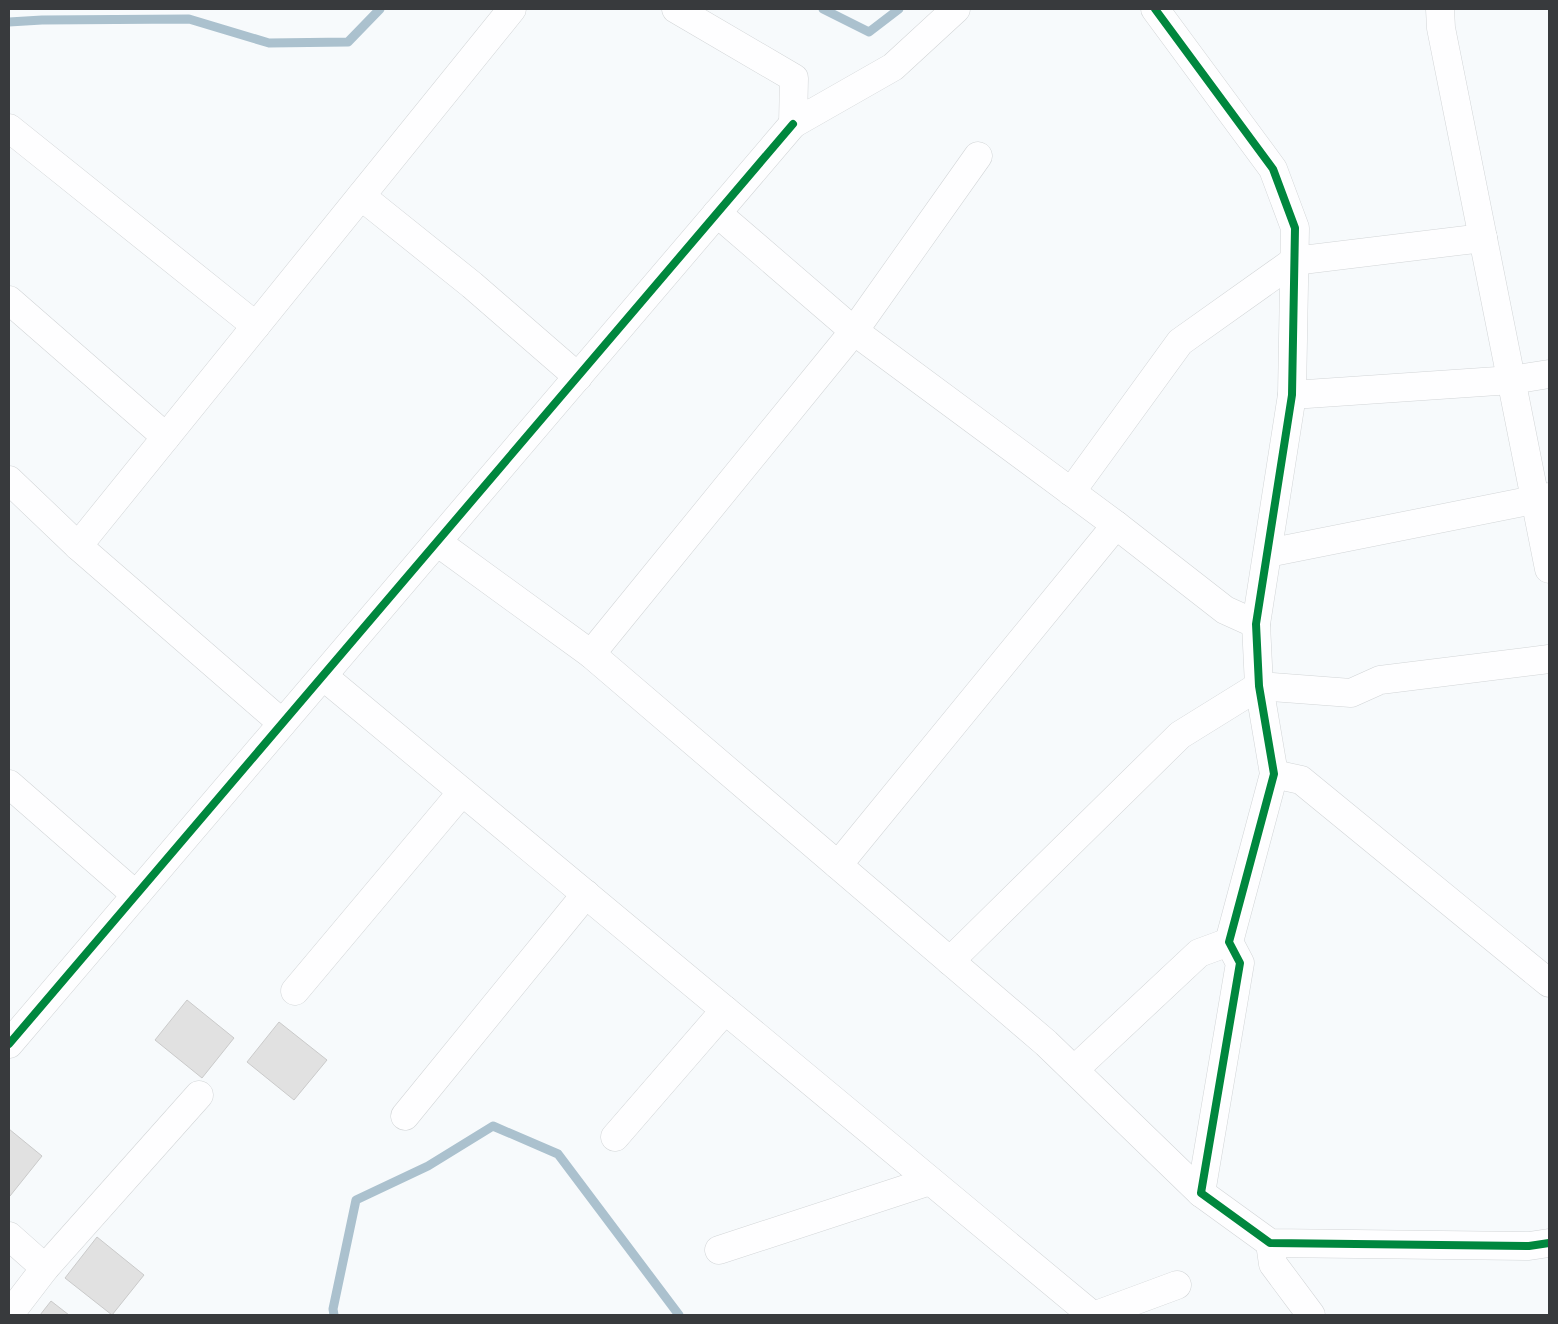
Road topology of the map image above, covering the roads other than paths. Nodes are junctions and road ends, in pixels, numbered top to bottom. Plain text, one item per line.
1 (512, 9) edge
2 (676, 9) edge
3 (956, 9) edge
4 (1155, 9) edge
5 (1440, 9) edge
6 (793, 124) junction
7 (9, 128) edge
8 (978, 156) dead end
9 (361, 196) junction
10 (717, 213) junction
11 (1483, 238) junction
12 (1294, 261) junction
13 (9, 300) edge
14 (256, 326) junction
15 (854, 331) junction
16 (1549, 374) edge
17 (578, 377) junction
18 (1512, 380) junction
19 (1292, 395) junction
20 (166, 438) junction
21 (9, 480) edge
22 (1071, 492) junction
23 (1542, 498) edge
24 (1116, 526) junction
25 (437, 542) junction
26 (78, 546) junction
27 (1268, 553) junction
28 (1549, 569) edge
29 (1256, 624) junction
30 (591, 654) junction
31 (1549, 659) edge
32 (323, 676) junction
33 (1259, 686) junction
34 (282, 723) junction
35 (1274, 774) junction
36 (9, 784) edge
37 (462, 792) junction
38 (838, 865) junction
39 (586, 894) junction
40 (136, 895) junction
41 (1229, 942) junction
42 (950, 961) junction
43 (1549, 983) edge
44 (295, 991) dead end
45 (725, 1010) junction
46 (9, 1044) edge
47 (1074, 1070) junction
48 (198, 1095) dead end
49 (405, 1116) dead end
50 (615, 1137) dead end
51 (930, 1181) junction
52 (1201, 1193) junction
53 (9, 1236) edge
54 (1270, 1243) junction
55 (1549, 1243) edge
56 (719, 1250) dead end
57 (45, 1268) junction
58 (1177, 1285) dead end
59 (9, 1315) edge
60 (1092, 1315) edge
61 (1096, 1315) edge
62 (1311, 1315) edge

1 - 9 street
2 - 6 street
3 - 6 street
4 - 12 street
5 - 11 street
6 - 10 street
7 - 14 street
8 - 15 street
9 - 14 street
9 - 17 street
10 - 15 street
10 - 17 street
11 - 12 street
11 - 18 street
12 - 19 street
12 - 22 street
13 - 20 street
14 - 20 street
15 - 22 street
15 - 30 street
16 - 18 street
17 - 25 street
18 - 19 street
18 - 23 street
19 - 27 street
20 - 26 street
21 - 26 street
22 - 24 street
23 - 27 street
23 - 28 street
24 - 29 street
24 - 38 street
25 - 30 street
25 - 32 street
26 - 34 street
27 - 29 street
29 - 33 street
30 - 38 street
31 - 33 street
32 - 34 street
32 - 37 street
33 - 35 street
33 - 42 street
34 - 40 street
35 - 41 street
35 - 43 street
36 - 40 street
37 - 39 street
37 - 44 street
38 - 42 street
39 - 45 street
39 - 49 street
40 - 46 street
41 - 47 street
41 - 52 street
42 - 47 street
45 - 50 street
45 - 51 street
47 - 52 street
48 - 57 street
51 - 56 street
51 - 60 street
52 - 54 street
53 - 57 street
54 - 55 street
54 - 62 street
57 - 59 street
58 - 61 street

